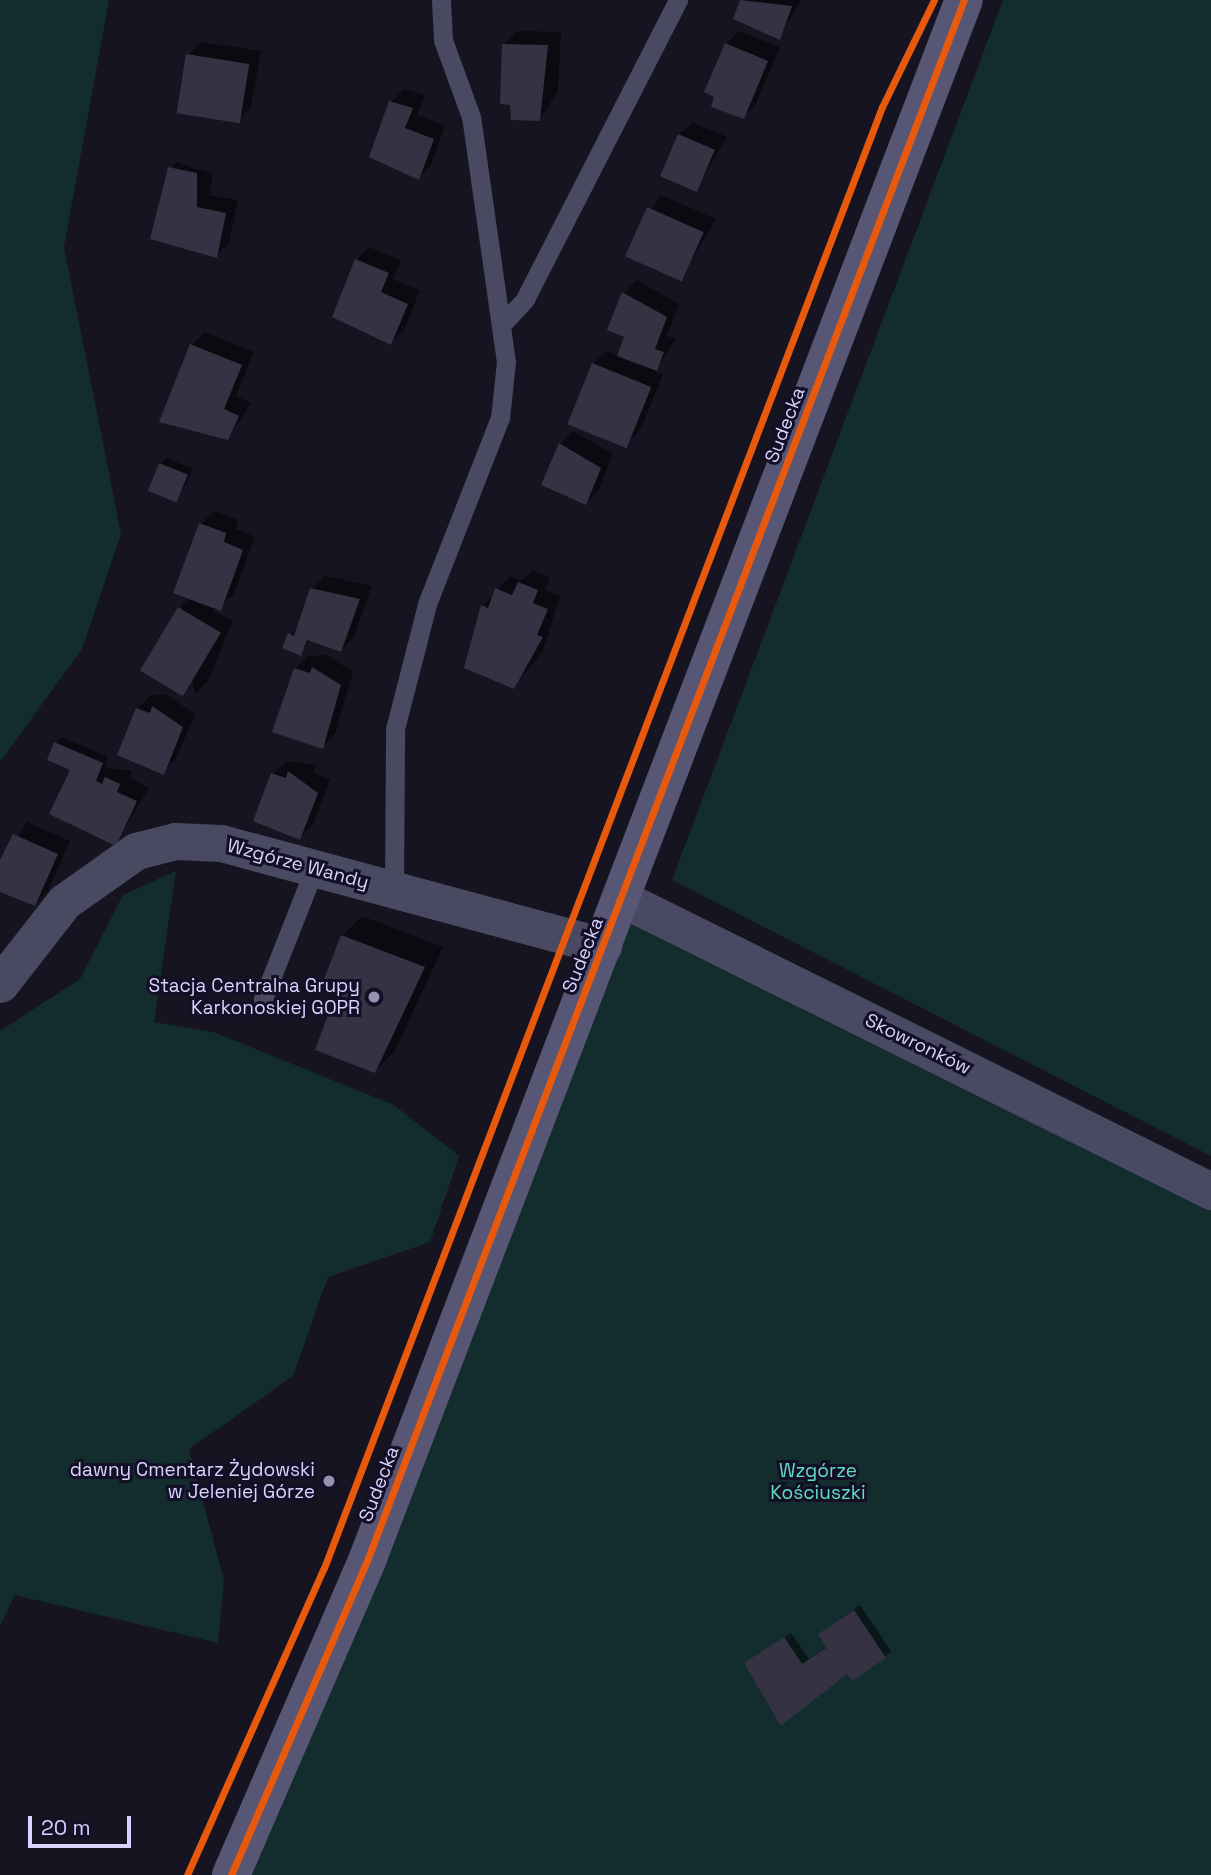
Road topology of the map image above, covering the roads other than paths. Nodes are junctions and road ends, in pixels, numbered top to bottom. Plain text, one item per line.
1 (441, 0) edge
2 (678, 0) edge
3 (964, 0) edge
4 (503, 323) junction
5 (313, 872) junction
6 (394, 888) junction
7 (623, 899) junction
8 (603, 946) junction
9 (0, 984) edge
10 (263, 999) dead end
11 (1211, 1191) edge
12 (231, 1875) edge

1 - 4 lane
2 - 4 lane
3 - 7 street, Sudecka
4 - 6 lane
5 - 6 street, Wzgórze Wandy
5 - 9 street, Wzgórze Wandy
5 - 10 lane
6 - 8 street, Wzgórze Wandy
7 - 8 street, Sudecka
7 - 11 street, Skowronków
8 - 12 street, Sudecka

